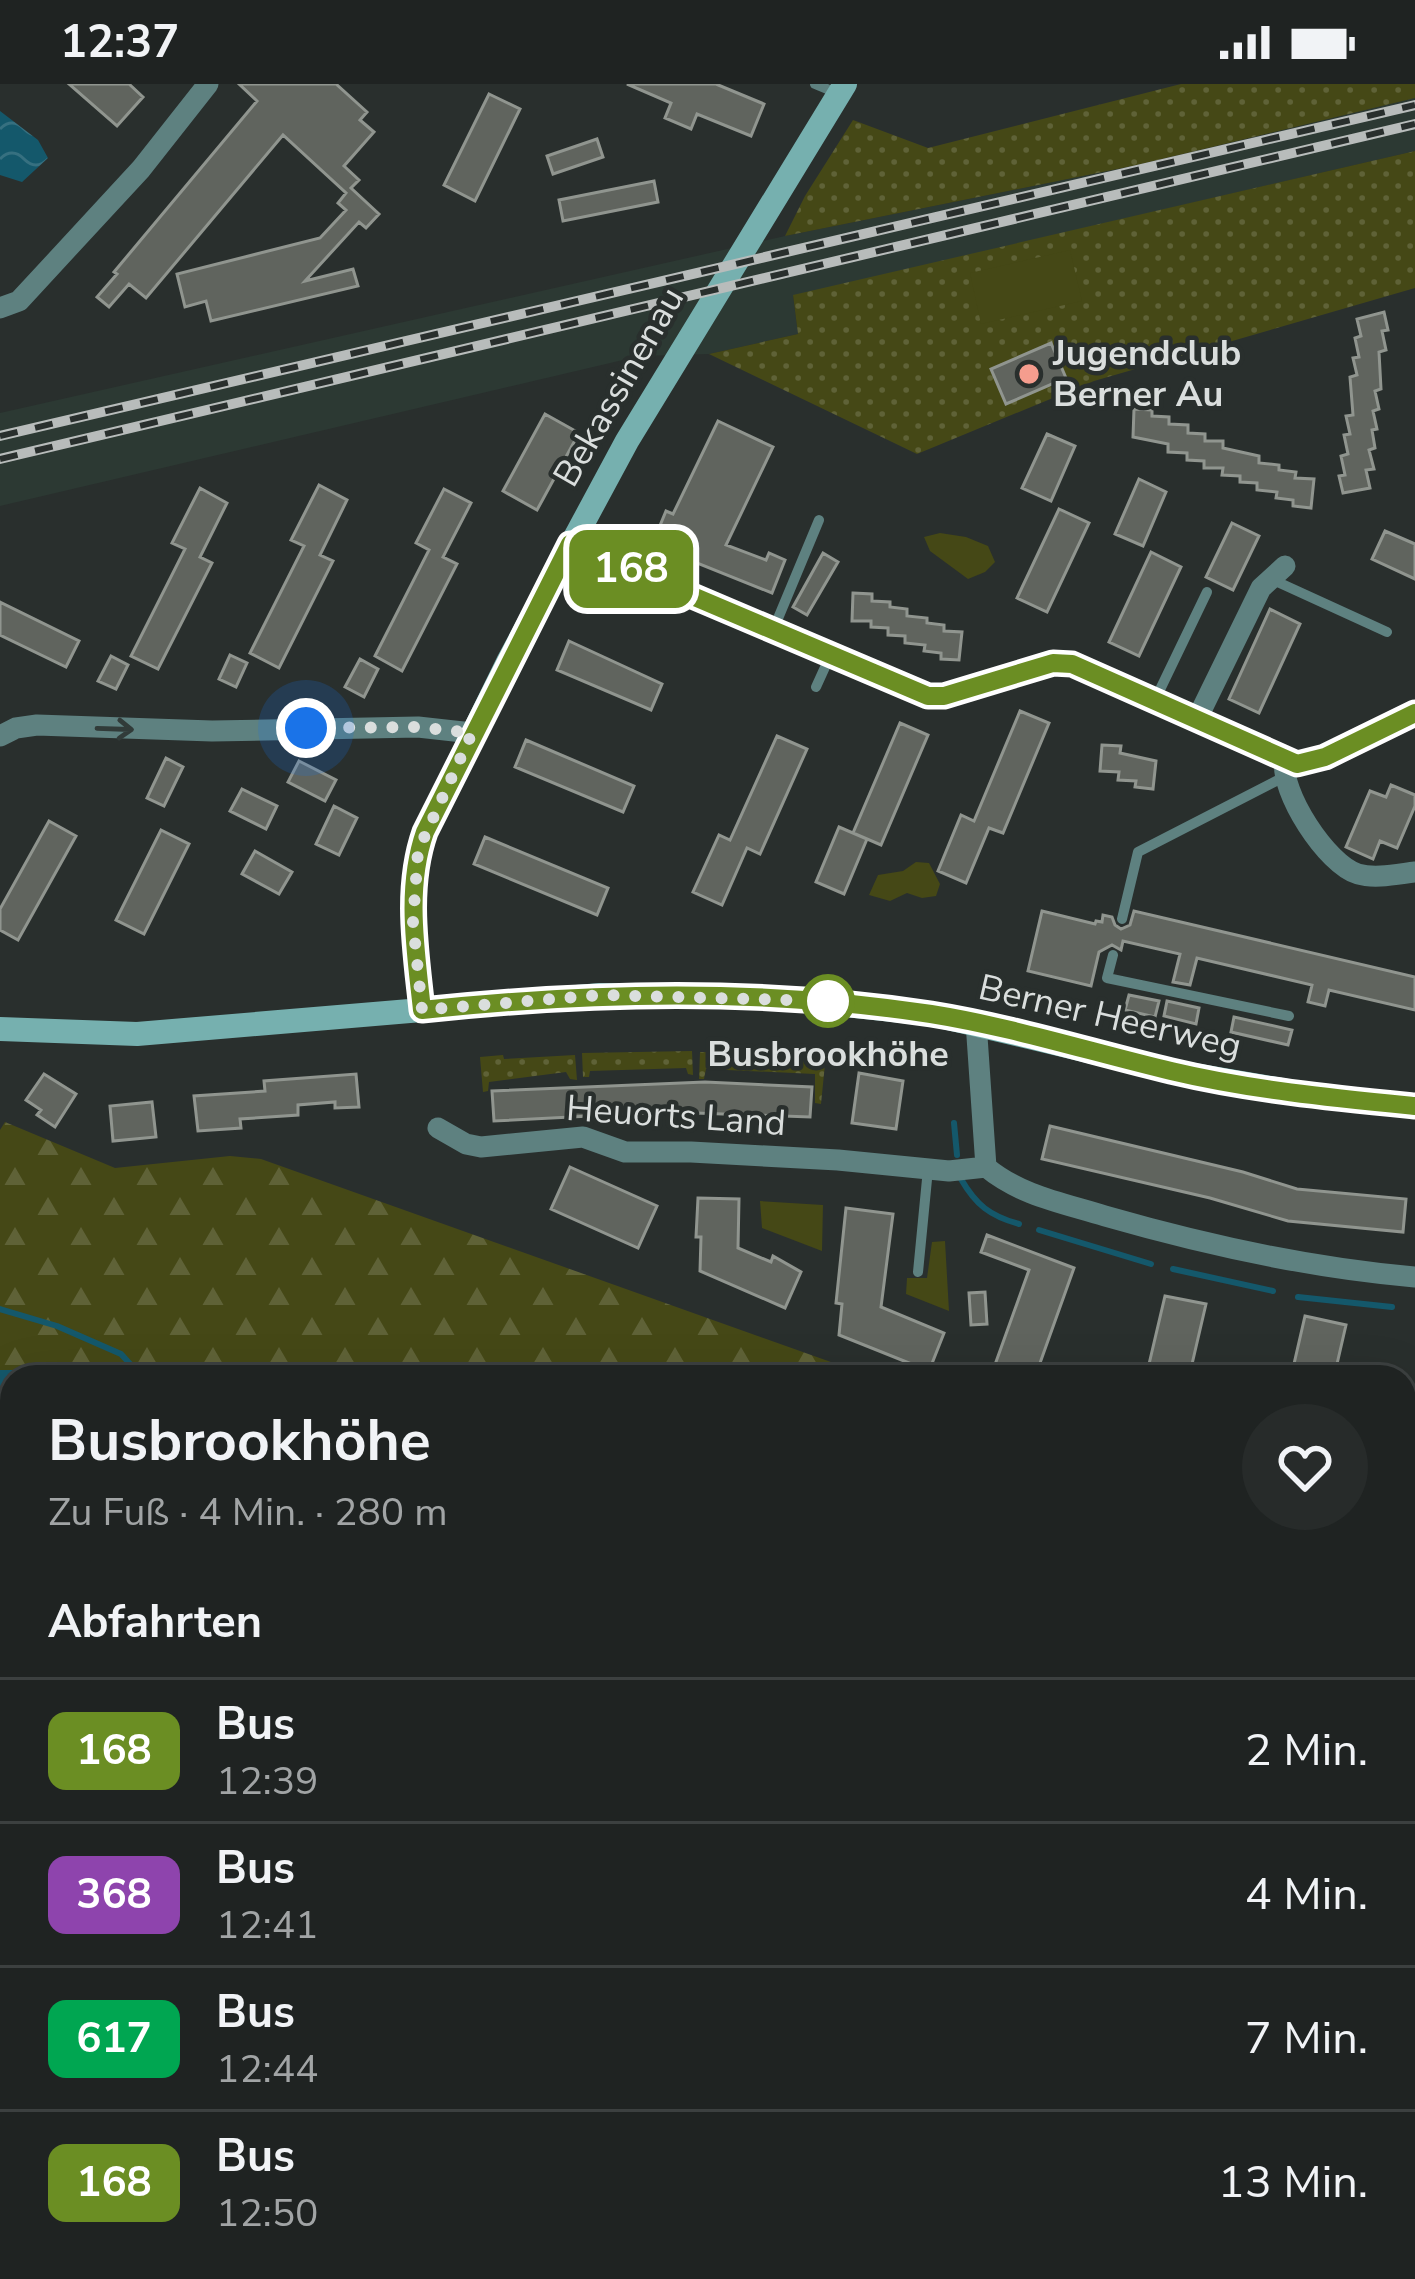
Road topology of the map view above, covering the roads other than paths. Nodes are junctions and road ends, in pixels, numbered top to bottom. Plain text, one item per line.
1 (208, 84) edge
2 (815, 84) edge
3 (843, 87) edge
4 (0, 308) edge
5 (819, 520) dead end
6 (570, 544) junction
7 (1278, 573) joint
8 (1207, 592) dead end
9 (774, 628) junction
10 (1387, 632) dead end
11 (831, 654) junction
12 (816, 688) dead end
13 (1155, 700) junction
14 (1415, 714) edge
15 (1197, 719) junction
16 (472, 733) junction
17 (0, 736) edge
18 (1285, 769) junction
19 (1415, 872) edge
20 (1121, 919) dead end
21 (1113, 955) dead end
22 (422, 1010) junction
23 (1289, 1016) dead end
24 (976, 1022) junction
25 (0, 1029) edge
26 (1415, 1106) edge
27 (437, 1128) dead end
28 (986, 1168) junction
29 (928, 1169) junction
30 (918, 1272) dead end
31 (1415, 1277) edge

1 - 4 street
2 - 3 lane
3 - 6 main road, Bekassinenau
5 - 9 lane
6 - 9 street
6 - 16 main road, Bekassinenau
7 - 10 lane
7 - 15 street
8 - 13 lane
9 - 11 street
11 - 12 lane
11 - 13 street
13 - 15 street
14 - 18 street
15 - 18 street
17 -> 16 street
16 - 22 main road, Bekassinenau
18 - 19 street
18 - 20 lane
21 - 23 lane
22 - 24 main road, Berner Heerweg
22 - 25 main road, Berner Heerweg
24 - 26 main road, Berner Heerweg
24 - 28 street
27 - 29 street, Heuorts Land
28 - 29 street, Heuorts Land
28 - 31 street, Heuorts Land
29 - 30 lane

